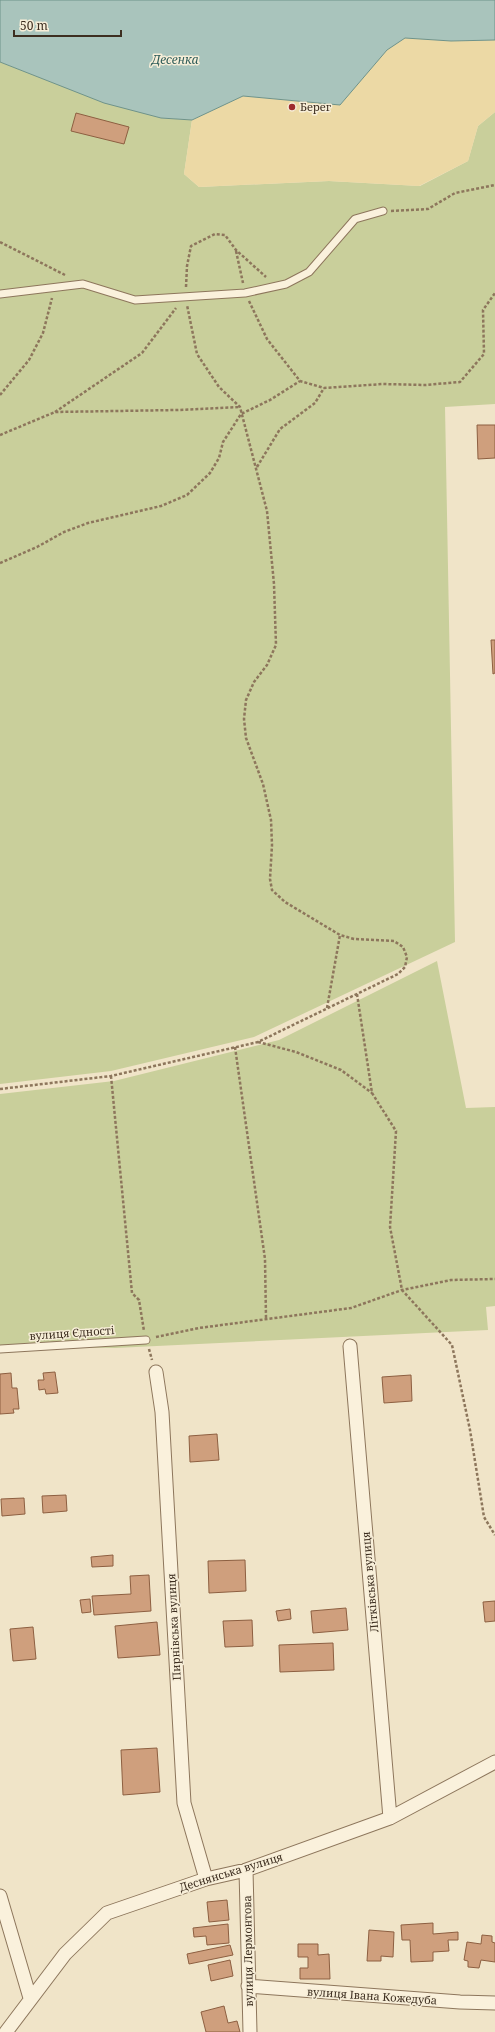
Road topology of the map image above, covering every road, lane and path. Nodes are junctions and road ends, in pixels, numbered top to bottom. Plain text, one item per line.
1 (495, 185) edge
2 (383, 211) joint
3 (0, 242) edge
4 (236, 250) junction
5 (83, 284) junction
6 (286, 284) junction
7 (55, 288) junction
8 (245, 293) junction
9 (495, 293) edge
10 (0, 294) edge
11 (185, 297) junction
12 (300, 381) junction
13 (324, 388) junction
14 (0, 395) edge
15 (240, 407) junction
16 (55, 412) junction
17 (241, 414) junction
18 (0, 435) edge
19 (256, 468) junction
20 (0, 563) edge
21 (340, 935) junction
22 (357, 994) junction
23 (327, 1008) junction
24 (258, 1042) junction
25 (235, 1047) junction
26 (111, 1076) junction
27 (0, 1089) edge
28 (372, 1093) junction
29 (495, 1279) edge
30 (402, 1290) junction
31 (266, 1318) junction
32 (146, 1340) junction
33 (350, 1346) dead end
34 (0, 1349) edge
35 (156, 1372) joint
36 (495, 1535) edge
37 (495, 1762) edge
38 (390, 1818) junction
39 (246, 1870) junction
40 (206, 1879) junction
41 (0, 1896) edge
42 (248, 1986) junction
43 (30, 1998) junction
44 (495, 2003) edge
45 (6, 2032) edge
46 (250, 2032) edge

1 - 2 path
2 - 6 lane
3 - 5 path
4 - 6 path
4 - 8 path
4 - 11 path
5 - 7 lane
5 - 11 lane
6 - 8 lane
7 - 10 lane
7 - 14 path
8 - 11 lane
8 - 12 path
9 - 13 path
11 - 15 path
11 - 16 path
12 - 13 path
12 - 17 path
13 - 19 path
15 - 16 path
15 - 17 path
16 - 18 path
17 - 19 path
17 - 20 path
19 - 21 path
21 - 22 path
21 - 23 path
22 - 23 path
22 - 28 path
23 - 24 path
24 - 25 path
24 - 28 path
25 - 26 path
25 - 31 path
26 - 27 path
26 - 32 path
28 - 30 path
29 - 30 path
30 - 31 path
30 - 36 path
31 - 32 path
32 - 34 lane, вулиця Єдності
32 - 35 path
33 - 38 street, Літківська вулиця
35 - 40 street, Пирнівська вулиця
37 - 38 street, Деснянська вулиця
38 - 39 street, Деснянська вулиця
39 - 40 street, Деснянська вулиця
39 - 42 street, вулиця Лермонтова
40 - 43 street, Деснянська вулиця
41 - 43 street
42 - 44 street, вулиця Івана Кожедуба
42 - 46 street, вулиця Лермонтова
43 - 45 street, Деснянська вулиця

